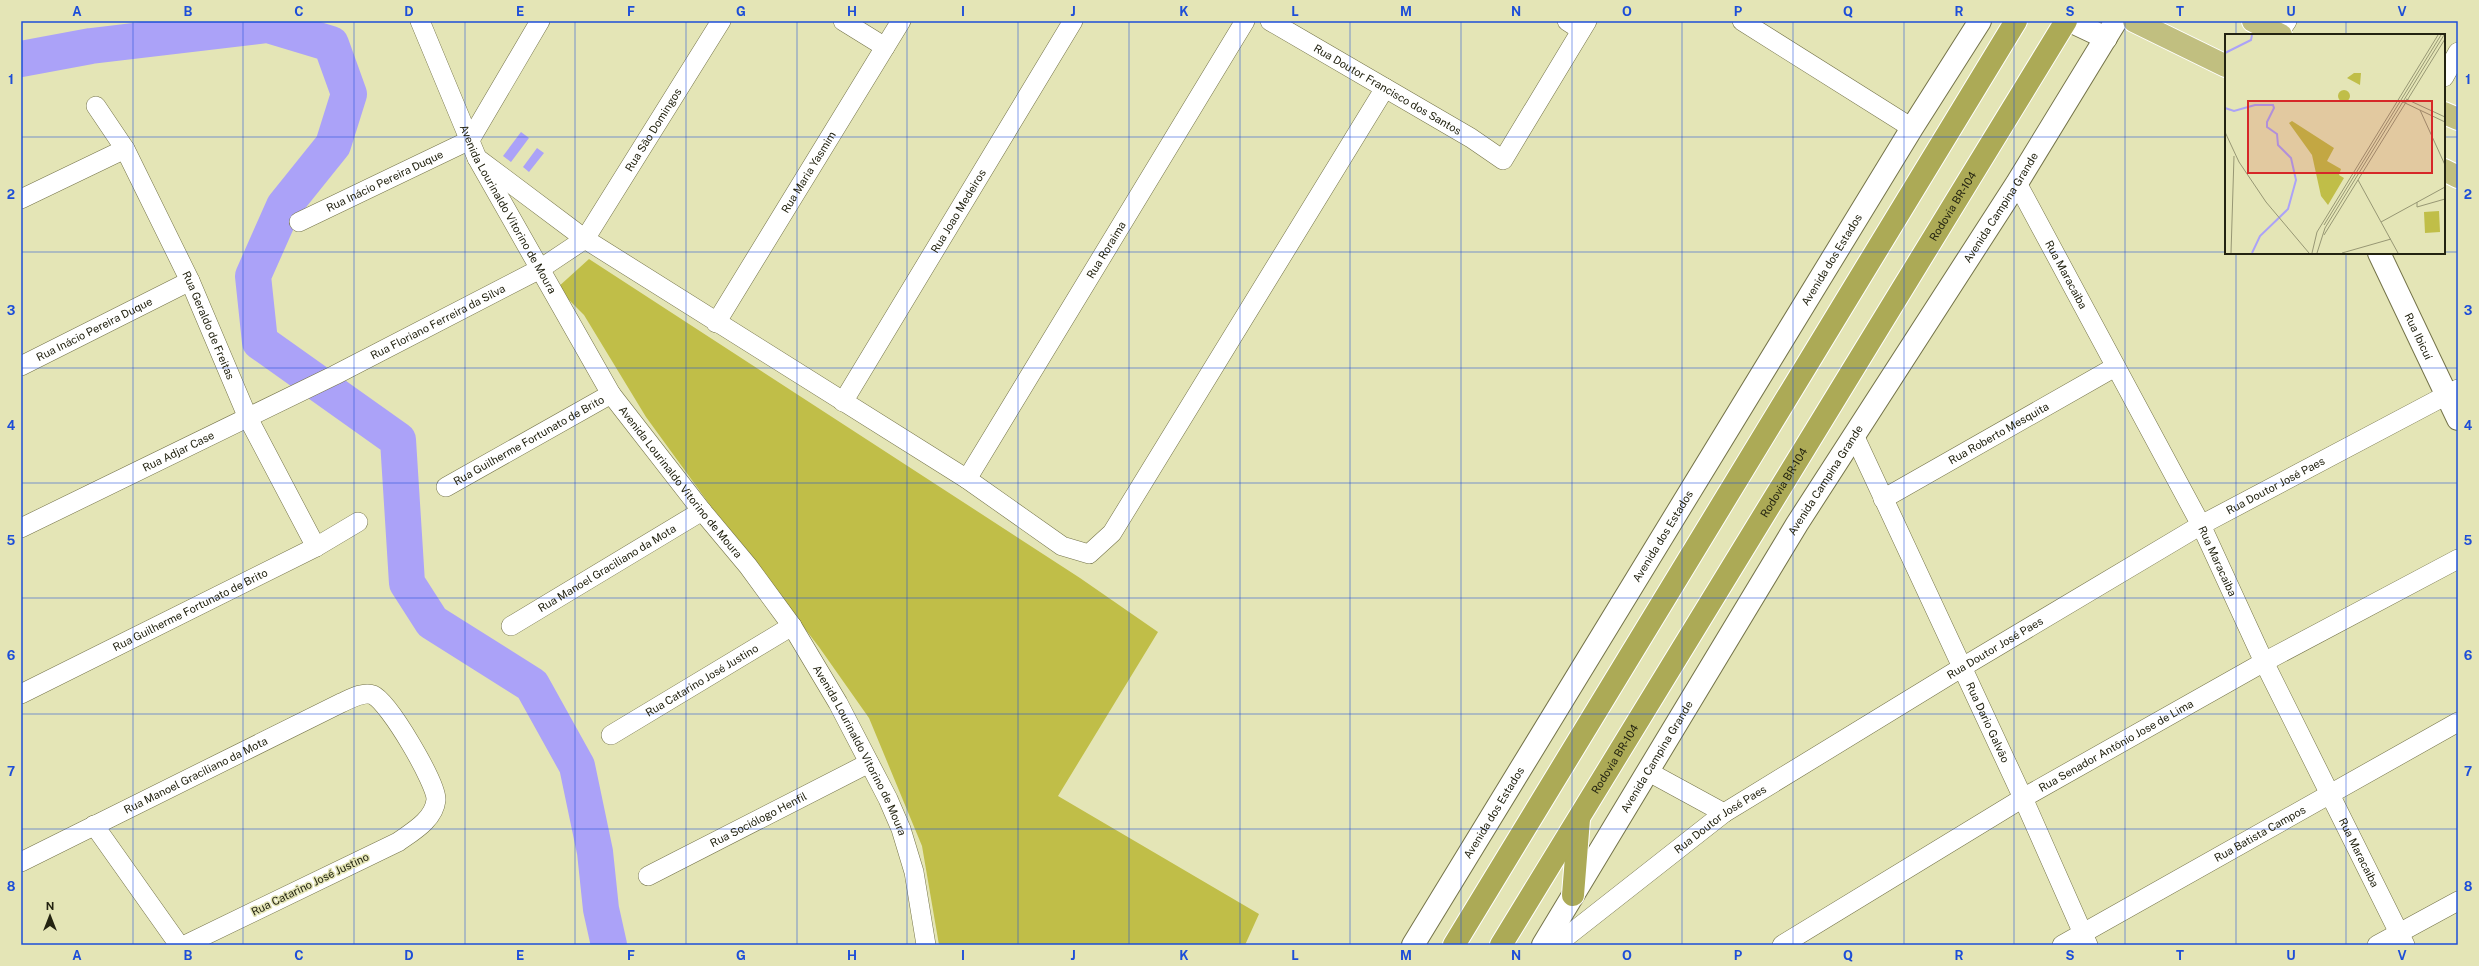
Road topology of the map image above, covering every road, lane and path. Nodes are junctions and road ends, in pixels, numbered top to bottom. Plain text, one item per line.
1 (540, 21) edge
2 (721, 21) edge
3 (843, 21) edge
4 (900, 21) edge
5 (1073, 21) edge
6 (1245, 21) edge
7 (1270, 21) edge
8 (1742, 21) edge
9 (1980, 21) edge
10 (2016, 21) edge
11 (2066, 21) edge
12 (2070, 21) edge
13 (2134, 21) edge
14 (2253, 21) edge
15 (424, 23) edge
16 (1579, 24) edge
17 (2111, 29) edge
18 (2282, 30) edge
19 (885, 47) junction
20 (2458, 52) edge
21 (2225, 66) edge
22 (2445, 75) edge
23 (1385, 88) junction
24 (96, 106) dead end
25 (2445, 113) edge
26 (2458, 119) edge
27 (1912, 128) junction
28 (470, 140) junction
29 (125, 149) junction
30 (477, 158) junction
31 (2445, 170) edge
32 (2458, 177) edge
33 (2017, 183) junction
34 (21, 200) edge
35 (299, 222) dead end
36 (585, 239) junction
37 (2380, 254) edge
38 (540, 269) junction
39 (190, 281) junction
40 (716, 323) junction
41 (21, 366) edge
42 (2115, 367) junction
43 (335, 375) joint
44 (2452, 392) edge
45 (611, 394) junction
46 (843, 402) junction
47 (248, 418) junction
48 (2458, 419) edge
49 (1854, 435) junction
50 (967, 479) junction
51 (446, 487) dead end
52 (1883, 499) junction
53 (702, 511) junction
54 (358, 522) dead end
55 (2201, 525) junction
56 (21, 528) edge
57 (316, 547) junction
58 (2458, 559) edge
59 (511, 626) dead end
60 (792, 626) junction
61 (2264, 662) junction
62 (1961, 668) junction
63 (21, 694) edge
64 (2458, 722) edge
65 (611, 735) dead end
66 (869, 763) junction
67 (1647, 771) junction
68 (2330, 795) junction
69 (2023, 798) junction
70 (1724, 813) junction
71 (1579, 814) junction
72 (430, 815) joint
73 (94, 825) junction
74 (21, 862) edge
75 (648, 876) dead end
76 (1573, 895) junction
77 (2458, 901) edge
78 (2085, 939) edge
79 (2403, 939) edge
80 (179, 945) edge
81 (186, 945) edge
82 (926, 945) edge
83 (1413, 945) edge
84 (1454, 945) edge
85 (1501, 945) edge
86 (1543, 945) edge
87 (1556, 945) edge
88 (1782, 945) edge
89 (2062, 945) edge
90 (2377, 945) edge

1 - 28 street
2 - 36 street, Rua São Domingos
3 - 19 street
4 - 19 street, Rua Maria Yasmim
5 - 46 street, Rua Joao Medeiros
6 - 50 street, Rua Roraima
7 - 23 street, Rua Doutor Francisco dos Santos
8 - 27 street
9 - 27 main road, Avenida dos Estados
10 - 84 highway
11 - 71 highway, Rodovia BR-104
12 - 17 main road
13 - 21 main road
14 - 18 main road
15 - 28 street, Avenida Lourinaldo Vitorino de Moura
16 - 23 street, Rua Doutor Francisco dos Santos
17 - 33 main road, Avenida Campina Grande
19 - 40 street, Rua Maria Yasmim
20 - 22 street
23 - 50 street
24 - 29 street, Rua Geraldo de Freitas
25 - 26 main road
27 - 83 main road, Avenida dos Estados
28 - 30 street, Avenida Lourinaldo Vitorino de Moura
28 - 35 street, Rua Inácio Pereira Duque
29 - 34 street
29 - 39 street, Rua Geraldo de Freitas
30 - 36 street
30 - 38 street, Avenida Lourinaldo Vitorino de Moura
31 - 32 main road
33 - 42 street, Rua Maracaiba
33 - 49 main road, Avenida Campina Grande
36 - 38 street, Rua Floriano Ferreira da Silva
36 - 40 street
37 - 44 main road, Rua Ibicuí
38 - 43 street, Rua Floriano Ferreira da Silva
38 - 45 street, Avenida Lourinaldo Vitorino de Moura
39 - 41 street, Rua Inácio Pereira Duque
39 - 47 street, Rua Geraldo de Freitas
40 - 46 street
42 - 52 street, Rua Roberto Mesquita
42 - 55 street, Rua Maracaiba
43 - 47 street, Rua Adjar Case
44 - 48 main road, Rua Ibicuí
44 - 55 street, Rua Doutor José Paes
45 - 51 street, Rua Guilherme Fortunato de Brito
45 - 53 street, Avenida Lourinaldo Vitorino de Moura
46 - 50 street
47 - 56 street, Rua Adjar Case
47 - 57 street, Rua Geraldo de Freitas
49 - 52 street, Rua Dario Galvão
49 - 67 main road, Avenida Campina Grande
52 - 62 street, Rua Dario Galvão
53 - 59 street, Rua Manoel Graciliano da Mota
53 - 60 street, Avenida Lourinaldo Vitorino de Moura
54 - 57 street, Rua Guilherme Fortunato de Brito
55 - 61 street, Rua Maracaiba
55 - 62 street, Rua Doutor José Paes
57 - 63 street, Rua Guilherme Fortunato de Brito
58 - 61 street, Rua Senador Antônio Jose de Lima
60 - 65 street, Rua Catarino José Justino
60 - 66 street, Avenida Lourinaldo Vitorino de Moura
61 - 68 street, Rua Maracaiba
61 - 69 street, Rua Senador Antônio Jose de Lima
62 - 69 street, Rua Dario Galvão
62 - 70 street, Rua Doutor José Paes
64 - 68 street, Rua Batista Campos
66 - 75 street, Rua Sociólogo Henfil
66 - 82 street, Avenida Lourinaldo Vitorino de Moura
67 - 70 street
67 - 76 main road, Avenida Campina Grande
68 - 78 street, Rua Batista Campos
68 - 79 street, Rua Maracaiba
69 - 78 street, Rua Dario Galvão
69 - 88 street, Rua Senador Antônio Jose de Lima
70 - 87 street, Rua Doutor José Paes
71 - 76 highway
71 - 85 highway, Rodovia BR-104
72 - 73 street, Rua Manoel Graciliano da Mota
72 - 81 street, Rua Catarino José Justino
73 - 74 street, Rua Manoel Graciliano da Mota
73 - 80 street
76 - 86 main road, Avenida Campina Grande
77 - 79 street
78 - 89 street, Rua Batista Campos
79 - 90 street

